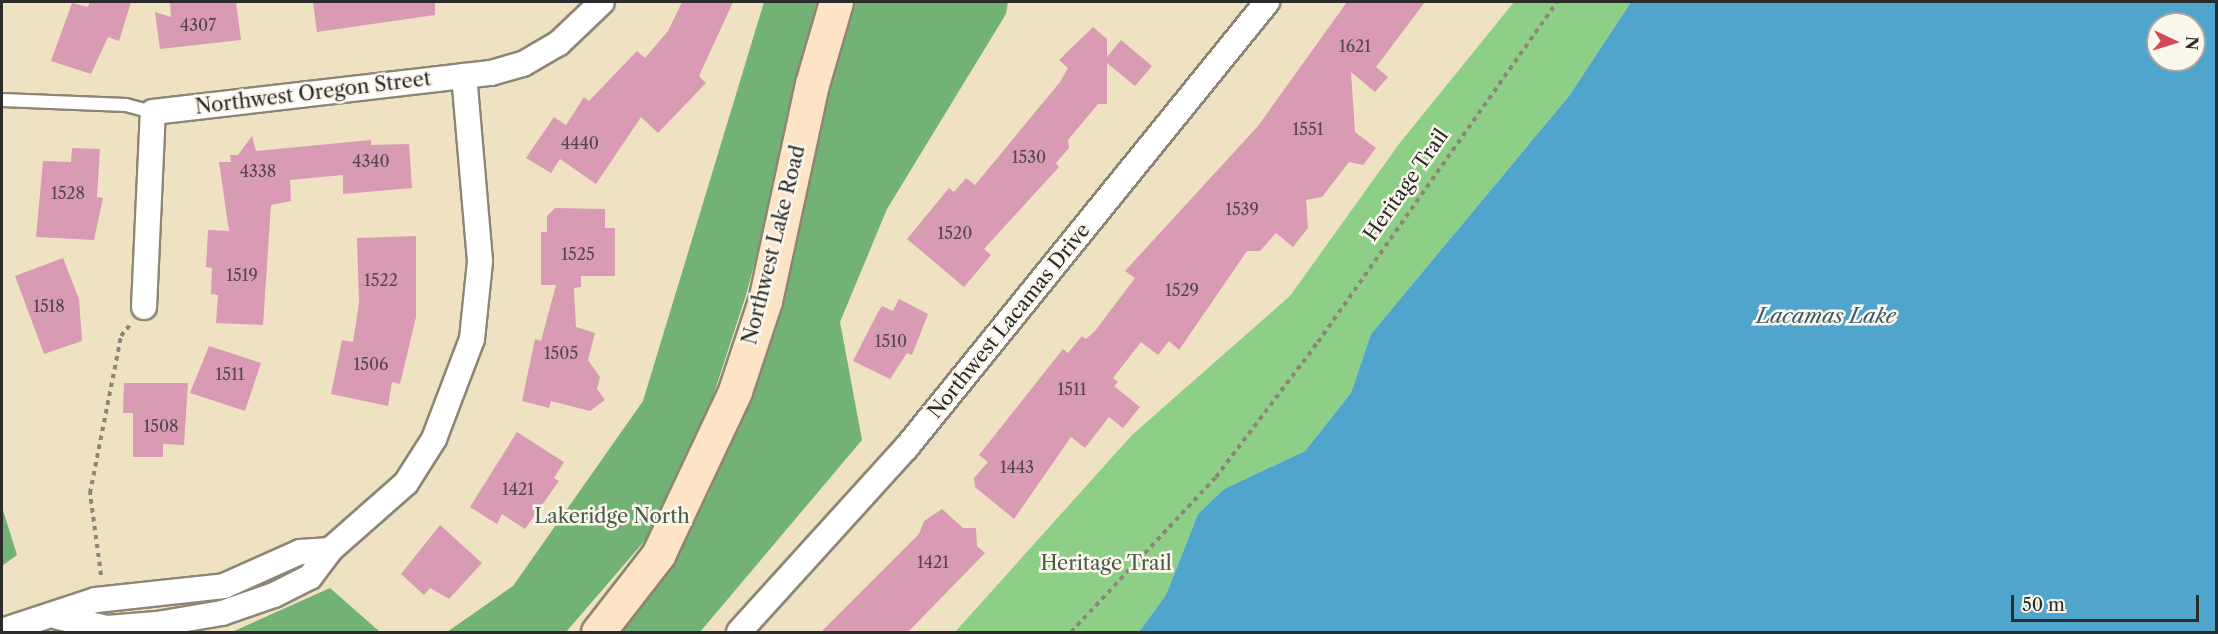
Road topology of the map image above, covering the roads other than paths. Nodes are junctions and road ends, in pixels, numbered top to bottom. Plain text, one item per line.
1 (602, 2) edge
2 (836, 2) edge
3 (1268, 2) edge
4 (464, 76) junction
5 (2, 100) edge
6 (153, 112) junction
7 (144, 307) road end
8 (2, 631) edge
9 (598, 633) edge
10 (740, 633) edge

1 - 4 street, Northwest Oregon Street
2 - 9 main road, Northwest Lake Road
3 - 10 street, Northwest Lacamas Drive
4 - 6 street, Northwest Oregon Street
4 - 8 street
5 - 6 lane, Northwest Oregon Street
6 - 7 street

